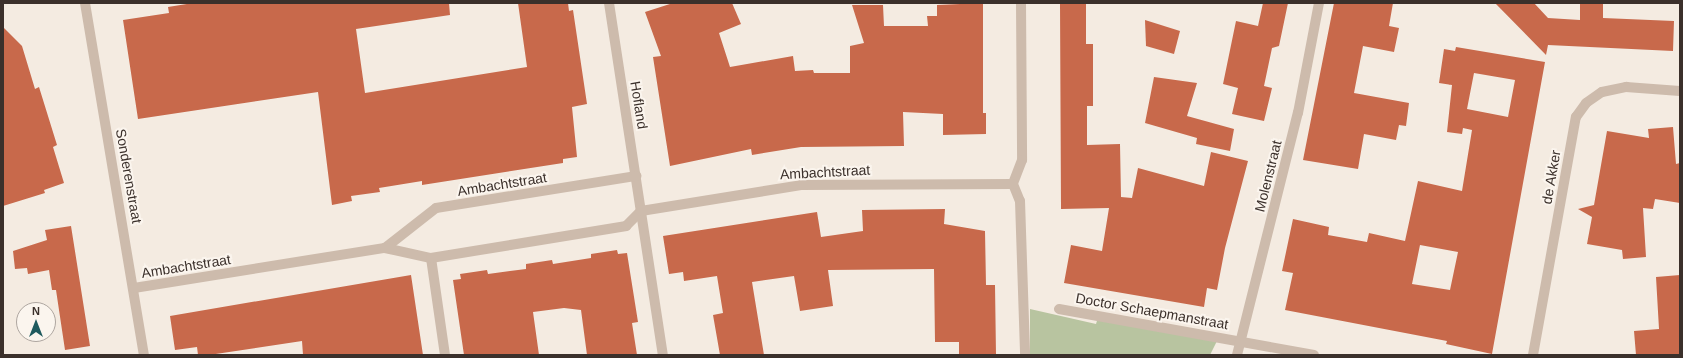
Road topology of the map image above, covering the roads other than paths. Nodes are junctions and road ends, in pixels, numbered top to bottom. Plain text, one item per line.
1 (85, 3) edge
2 (608, 3) edge
3 (1021, 3) edge
4 (1319, 3) edge
5 (1680, 91) edge
6 (636, 176) junction
7 (1013, 184) junction
8 (641, 211) junction
9 (385, 248) junction
10 (431, 258) junction
11 (134, 288) junction
12 (1060, 308) dead end
13 (1240, 340) junction
14 (144, 355) edge
15 (445, 355) edge
16 (663, 355) edge
17 (1025, 355) edge
18 (1237, 355) edge
19 (1314, 355) edge
20 (1533, 355) edge

1 - 11 street, Sonderenstraat
2 - 6 street, Hofland
3 - 7 street
4 - 13 street, Molenstraat
5 - 20 street, de Akker
6 - 8 street, Hofland
6 - 9 street, Ambachtstraat
7 - 8 street, Ambachtstraat
7 - 17 street
8 - 10 street, Ambachtstraat
8 - 16 street
9 - 10 street, Ambachtstraat
9 - 11 street, Ambachtstraat
10 - 15 street
11 - 14 street, Sonderenstraat
12 - 13 street, Doctor Schaepmanstraat
13 - 18 street, Molenstraat
13 - 19 street, Doctor Schaepmanstraat

